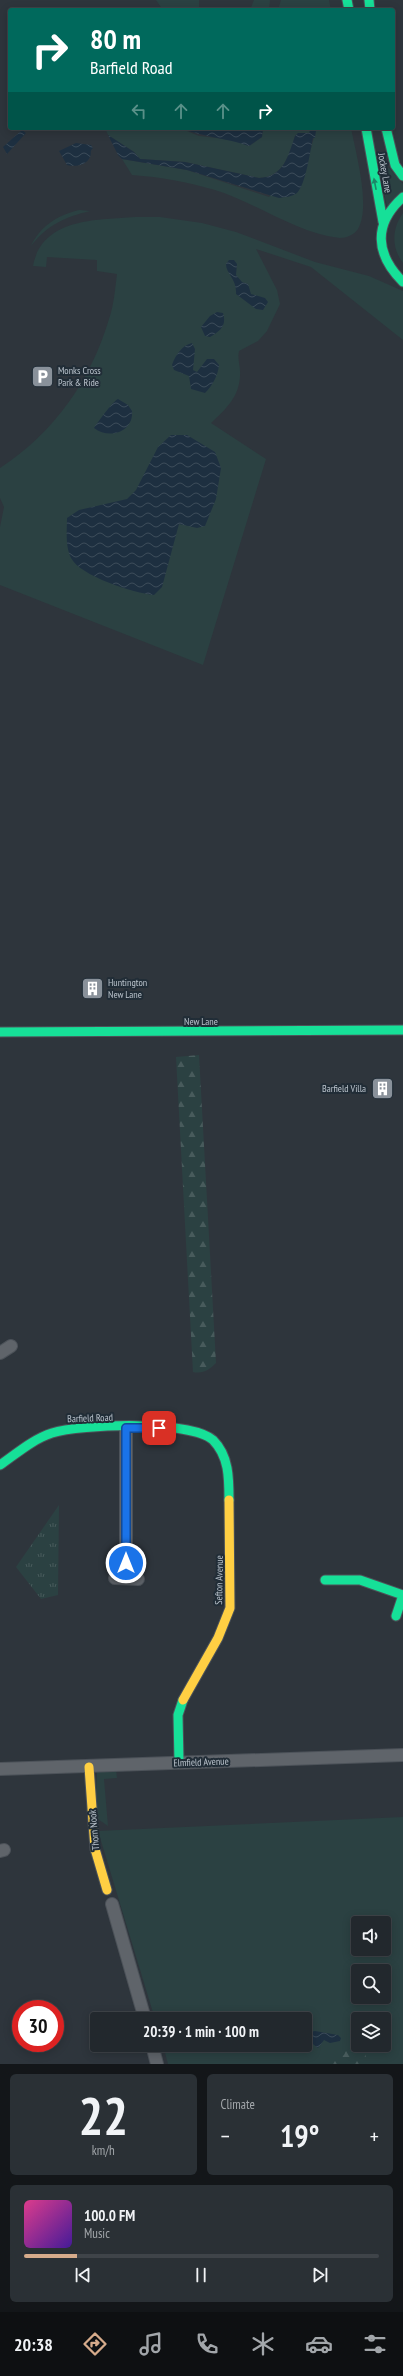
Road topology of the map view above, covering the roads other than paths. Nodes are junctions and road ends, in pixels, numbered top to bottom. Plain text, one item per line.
1 (366, 130) edge
2 (386, 130) edge
3 (403, 176) edge
4 (403, 197) edge
5 (383, 222) junction
6 (403, 282) edge
7 (403, 1030) edge
8 (0, 1032) edge
9 (11, 1346) dead end
10 (0, 1353) edge
11 (126, 1428) junction
12 (211, 1439) joint
13 (0, 1465) edge
14 (126, 1578) dead end
15 (325, 1580) dead end
16 (403, 1595) edge
17 (396, 1616) dead end
18 (403, 1755) edge
19 (179, 1762) junction
20 (89, 1767) junction
21 (0, 1769) edge
22 (107, 1890) dead end
23 (112, 1904) dead end
24 (143, 2012) edge
25 (154, 2052) edge
26 (157, 2064) edge

5 -> 1 street, Jockey Lane
2 - 3 street, Jockey Lane
4 - 5 street
5 - 6 street
7 - 8 street, New Lane
9 - 10 street
11 - 12 street, Barfield Road
11 - 13 street, Barfield Road
11 - 14 street
12 - 19 street, Sefton Avenue
15 - 16 street
16 - 17 street
18 - 19 street, Elmfield Avenue
19 - 20 street, Elmfield Avenue
20 - 21 street, Elmfield Avenue
20 - 22 street, Thorn Nook
23 - 24 street
25 - 26 street

